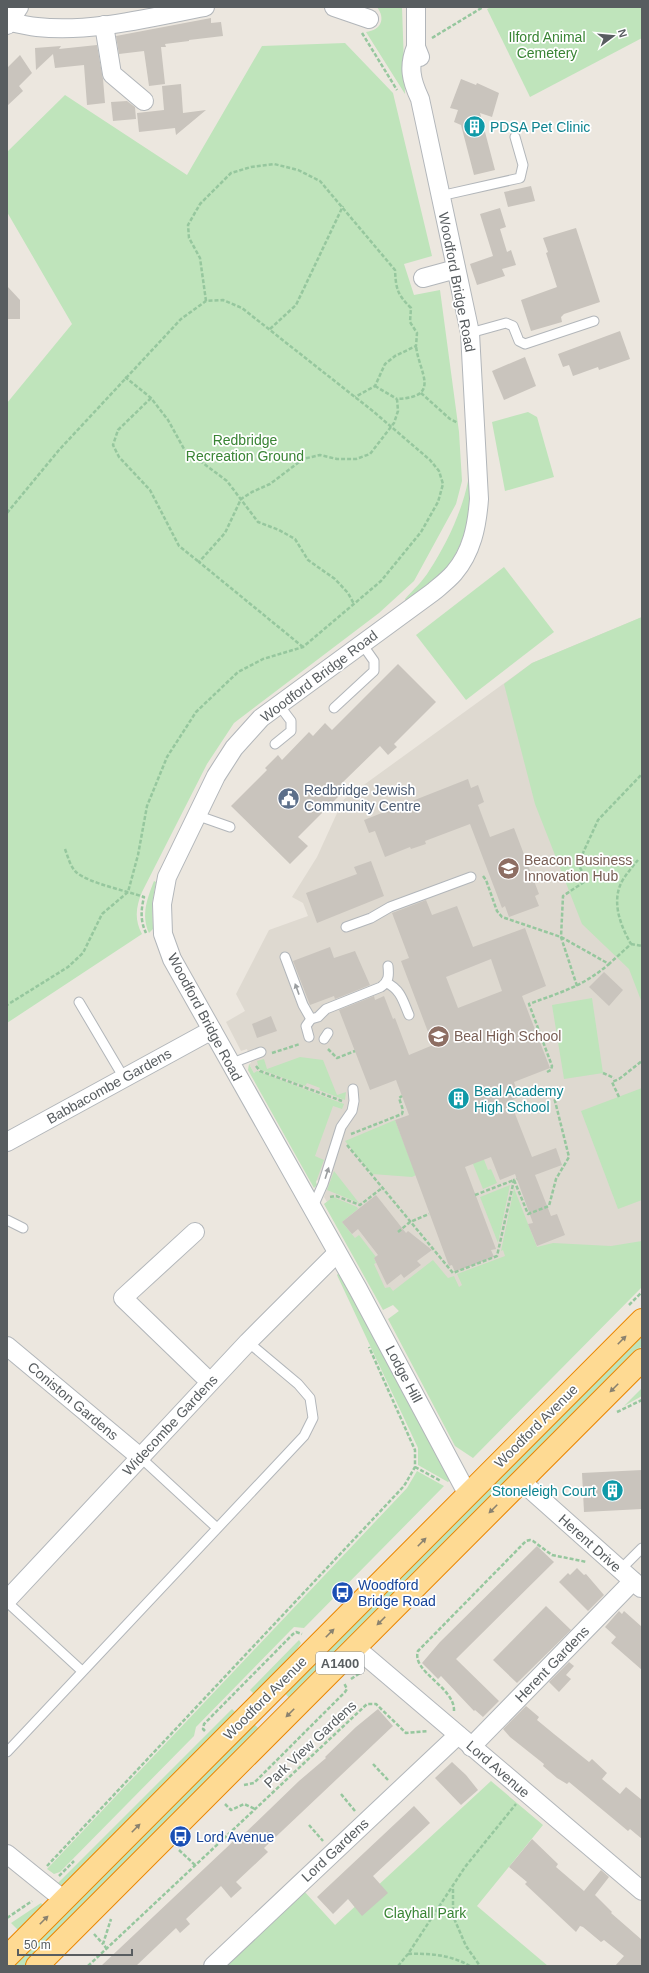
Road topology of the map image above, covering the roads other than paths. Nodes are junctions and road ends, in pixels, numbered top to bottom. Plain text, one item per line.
1 (205, 7) edge
2 (416, 7) edge
3 (341, 9) edge
4 (11, 19) edge
5 (369, 19) dead end
6 (104, 25) junction
7 (144, 101) dead end
8 (515, 137) dead end
9 (440, 196) junction
10 (456, 269) junction
11 (422, 278) dead end
12 (594, 321) dead end
13 (470, 333) junction
14 (362, 644) junction
15 (279, 705) junction
16 (334, 708) dead end
17 (275, 744) dead end
18 (196, 815) junction
19 (230, 827) dead end
20 (470, 876) road end
21 (346, 927) dead end
22 (286, 957) dead end
23 (388, 966) dead end
24 (387, 983) junction
25 (80, 1002) dead end
26 (408, 1015) dead end
27 (314, 1018) junction
28 (212, 1030) junction
29 (306, 1041) road end
30 (261, 1052) dead end
31 (230, 1064) junction
32 (124, 1078) junction
33 (352, 1089) dead end
34 (7, 1142) edge
35 (315, 1204) junction
36 (7, 1220) edge
37 (22, 1228) dead end
38 (195, 1232) dead end
39 (337, 1253) junction
40 (642, 1320) edge
41 (248, 1342) junction
42 (7, 1346) edge
43 (642, 1360) edge
44 (210, 1382) junction
45 (140, 1457) junction
46 (521, 1481) junction
47 (468, 1495) junction
48 (218, 1528) junction
49 (642, 1548) edge
50 (632, 1580) edge
51 (7, 1601) edge
52 (355, 1647) junction
53 (82, 1671) junction
54 (451, 1729) junction
55 (471, 1746) junction
56 (7, 1752) edge
57 (7, 1854) edge
58 (642, 1891) edge
59 (64, 1900) junction
60 (7, 1957) edge
61 (37, 1966) edge
62 (213, 1966) edge

1 - 6 street
2 - 9 street, Woodford Bridge Road
3 - 5 street
4 - 6 street
6 - 7 street
8 - 9 lane
9 - 10 street, Woodford Bridge Road
10 - 11 street
10 - 13 street, Woodford Bridge Road
12 - 13 lane
13 - 14 street, Woodford Bridge Road
14 - 15 street, Woodford Bridge Road
14 - 16 lane
15 - 17 lane
15 - 18 street, Woodford Bridge Road
18 - 19 lane
18 - 28 street, Woodford Bridge Road
20 - 21 lane
27 -> 22 lane
23 - 24 lane
24 - 26 lane
24 - 27 lane
25 - 32 lane
27 - 29 lane
28 - 31 street, Woodford Bridge Road
28 - 32 street, Babbacombe Gardens
30 - 31 lane
31 - 35 street, Woodford Bridge Road
32 - 34 street, Babbacombe Gardens
35 -> 33 lane
35 - 39 street, Woodford Bridge Road
36 - 37 lane
38 - 44 street
39 - 41 street, Widecombe Gardens
39 - 47 street, Lodge Hill
47 -> 40 highway, Woodford Avenue / A1400
41 - 44 street, Widecombe Gardens
41 - 48 lane
42 - 45 street, Coniston Gardens
43 -> 46 highway, Woodford Avenue / A1400
44 - 45 street, Widecombe Gardens
45 - 48 lane
45 - 51 street, Widecombe Gardens
46 - 50 street, Herent Drive
46 -> 52 highway, Woodford Avenue / A1400
59 -> 47 highway, Woodford Avenue / A1400
48 - 53 lane
49 - 50 lane
50 - 55 street, Herent Gardens
51 - 53 lane
52 - 54 street, Lord Avenue
52 -> 61 highway, Woodford Avenue / A1400
53 - 56 lane
54 - 55 street, Lord Avenue
54 - 62 street, Lord Gardens
55 - 58 street, Lord Avenue
57 - 59 street
60 -> 59 highway, Woodford Avenue / A1400

